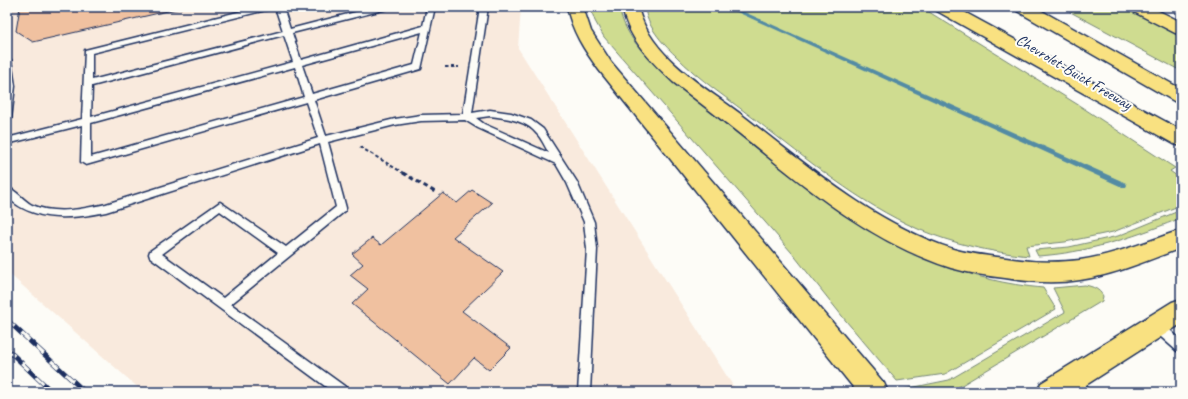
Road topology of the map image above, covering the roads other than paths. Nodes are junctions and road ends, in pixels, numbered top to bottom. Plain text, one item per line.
1 (267, 7) edge
2 (279, 7) edge
3 (384, 7) edge
4 (431, 7) edge
5 (484, 7) edge
6 (575, 7) edge
7 (630, 7) edge
8 (943, 7) edge
9 (966, 7) edge
10 (1023, 7) edge
11 (1138, 7) edge
12 (426, 28) junction
13 (1181, 29) edge
14 (287, 32) junction
15 (7, 60) edge
16 (297, 63) junction
17 (87, 84) junction
18 (9, 86) edge
19 (1181, 97) edge
20 (308, 98) junction
21 (468, 117) junction
22 (7, 119) edge
23 (86, 121) junction
24 (1181, 138) edge
25 (322, 140) junction
26 (7, 141) edge
27 (558, 161) junction
28 (7, 191) edge
29 (1181, 239) edge
30 (287, 252) junction
31 (223, 304) junction
32 (1181, 310) edge
33 (1157, 326) junction
34 (1181, 347) edge
35 (1069, 388) edge
36 (343, 392) edge
37 (584, 392) edge
38 (874, 392) edge

1 - 17 lane
2 - 14 lane
3 - 14 lane
4 - 12 lane
5 - 21 lane
6 - 38 main road
7 - 29 main road
8 - 24 main road
9 - 24 main road, Chevrolet-Buick Freeway
10 - 19 main road, Chevrolet-Buick Freeway
11 - 13 main road
12 - 16 lane
12 - 20 lane
14 - 16 lane
14 - 17 lane
15 - 18 lane
16 - 20 lane
16 - 23 lane
17 - 23 lane
18 - 22 lane
20 - 23 lane
20 - 25 lane
21 - 25 lane
21 - 27 lane
21 - 27 lane
23 - 26 lane
25 - 28 lane
25 - 30 lane
27 - 37 lane
30 - 31 lane
30 - 31 lane
31 - 36 lane
32 - 33 main road
33 - 34 lane
33 - 35 main road

